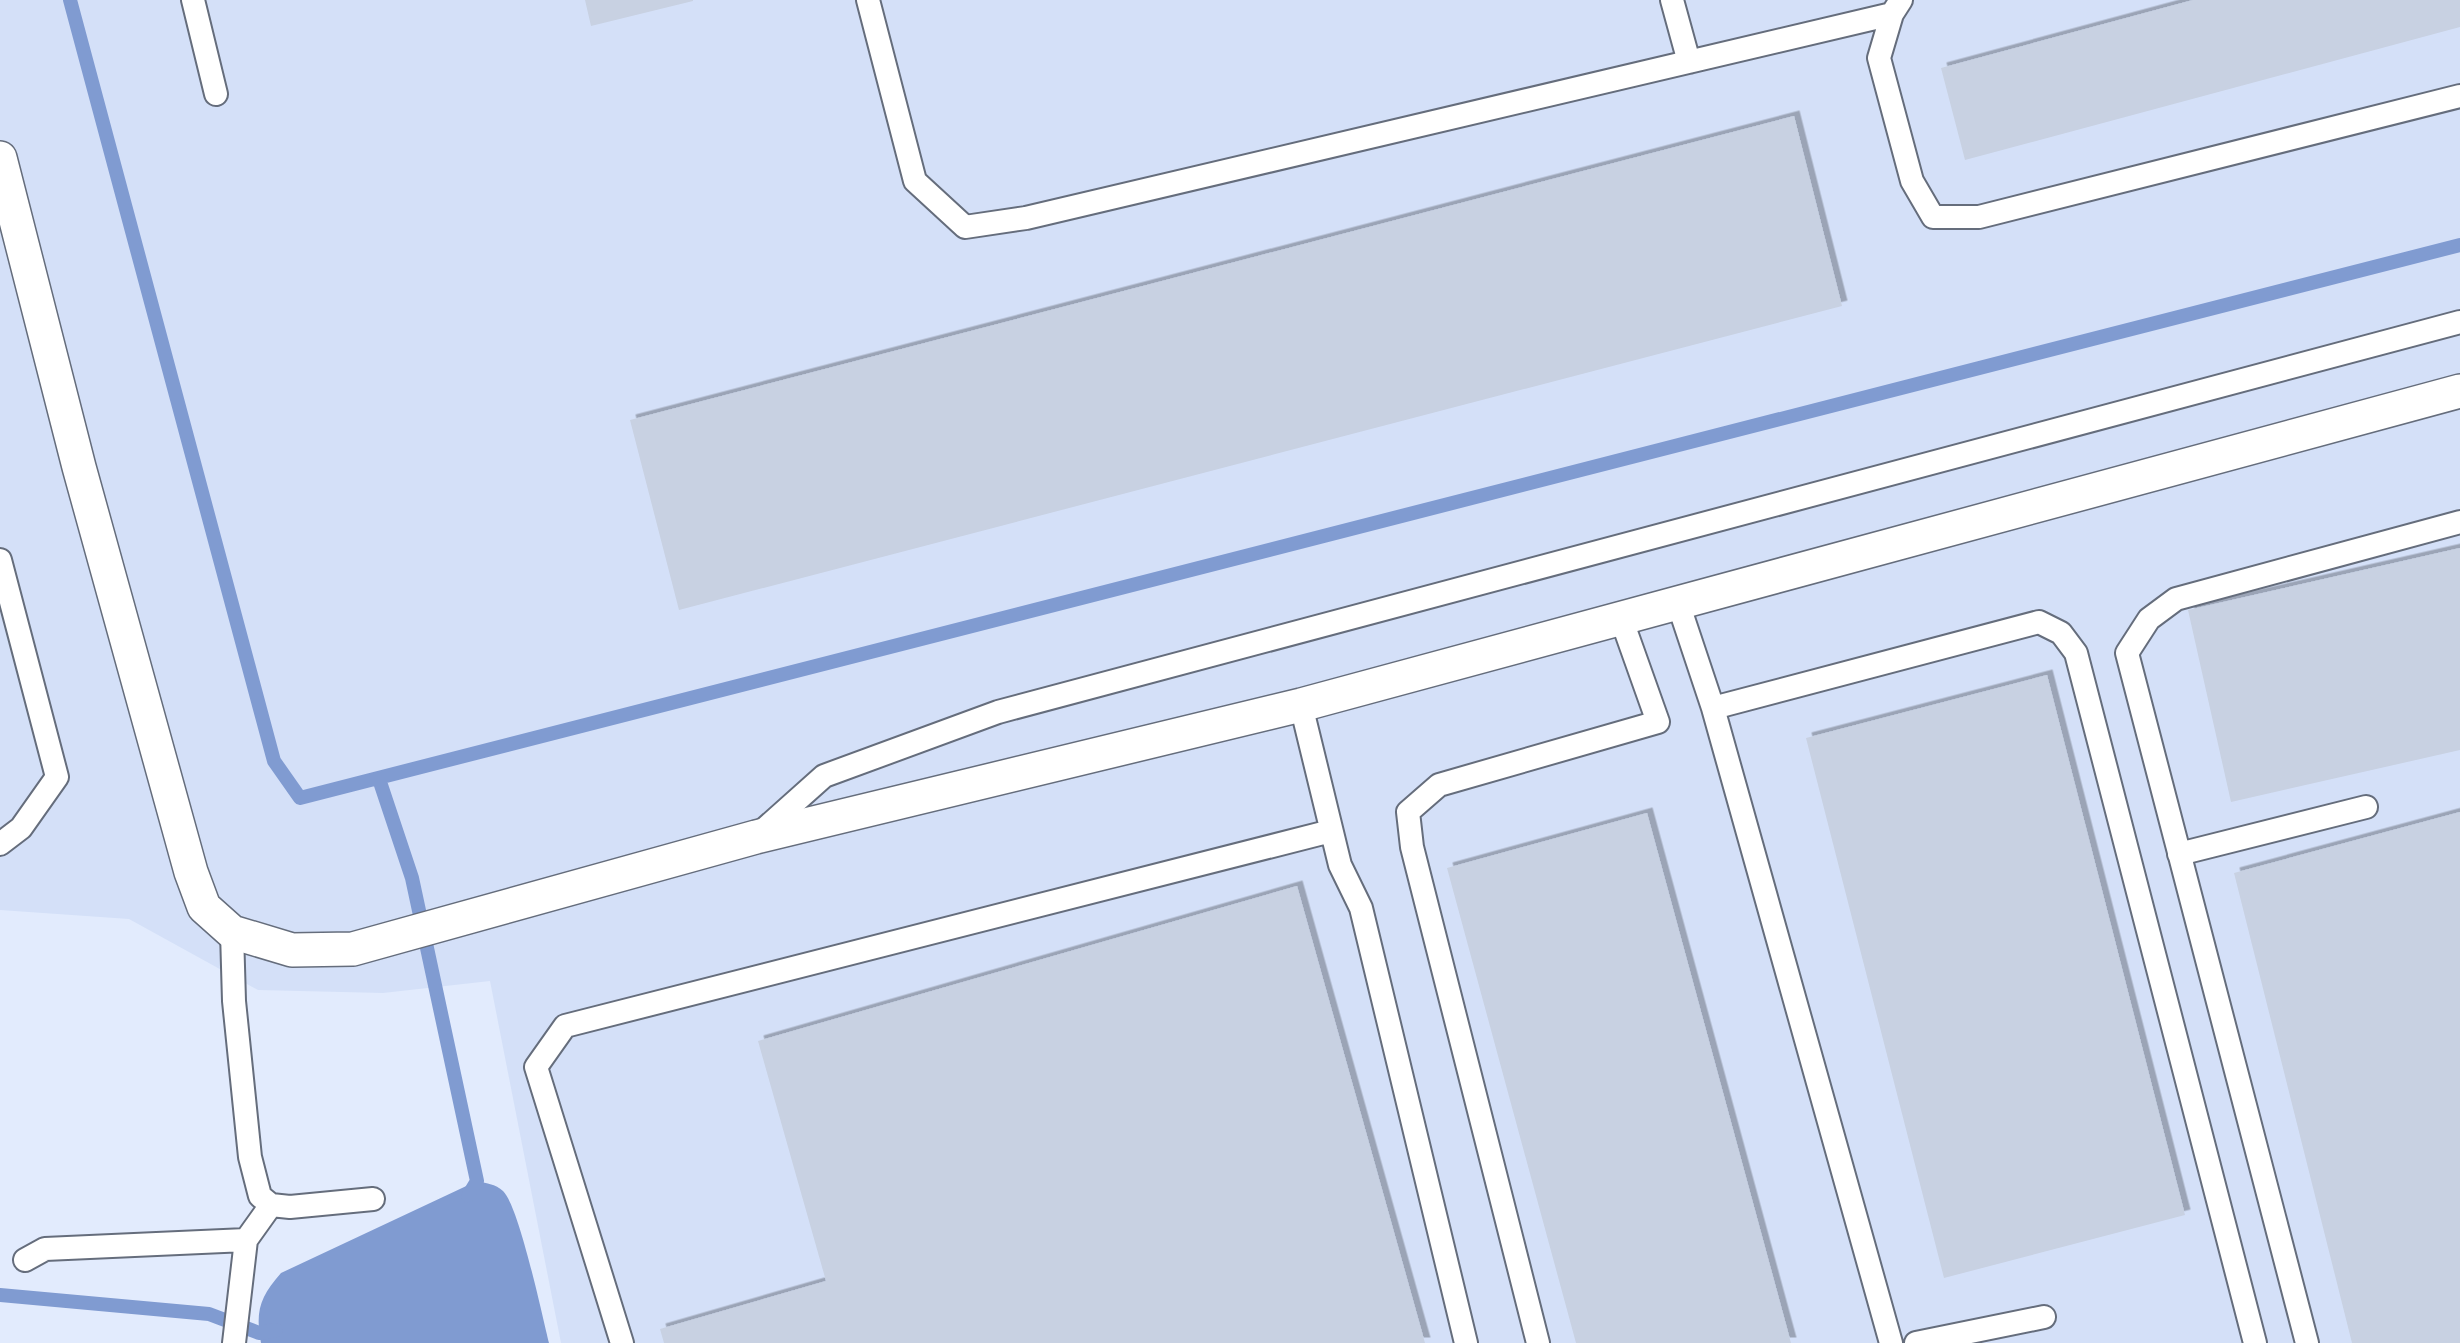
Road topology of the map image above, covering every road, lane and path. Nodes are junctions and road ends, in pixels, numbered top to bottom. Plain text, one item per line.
1 (193, 0) edge
2 (868, 0) edge
3 (1672, 0) edge
4 (1896, 7) edge
5 (1689, 62) junction
6 (216, 94) dead end
7 (2460, 96) edge
8 (0, 158) edge
9 (2460, 322) edge
10 (2460, 392) edge
11 (2460, 522) edge
12 (0, 560) edge
13 (1678, 603) junction
14 (7, 617) edge
15 (1621, 618) junction
16 (1301, 705) junction
17 (1713, 708) junction
18 (2366, 807) dead end
19 (1331, 831) junction
20 (756, 837) junction
21 (0, 844) edge
22 (2179, 854) junction
23 (232, 932) junction
24 (373, 1199) dead end
25 (271, 1205) junction
26 (244, 1248) junction
27 (25, 1260) dead end
28 (2044, 1317) dead end
29 (234, 1343) edge
30 (621, 1343) edge
31 (1466, 1343) edge
32 (1538, 1343) edge
33 (1891, 1343) edge
34 (1916, 1343) edge
35 (2255, 1343) edge
36 (2307, 1343) edge

1 - 6 lane
2 - 5 lane
3 - 5 lane
4 - 5 lane
4 - 7 lane
8 - 23 street
9 - 20 lane
10 - 13 street
11 - 22 lane
12 - 14 lane
13 - 15 street
13 - 17 lane
14 - 21 lane
15 - 16 street
15 - 32 lane
16 - 19 lane
16 - 20 street
17 - 33 lane
17 - 35 lane
18 - 22 lane
19 - 30 lane
19 - 31 lane
20 - 23 street
22 - 36 lane
23 - 25 lane
24 - 25 lane
25 - 26 lane
26 - 27 lane
26 - 29 lane
28 - 34 lane

